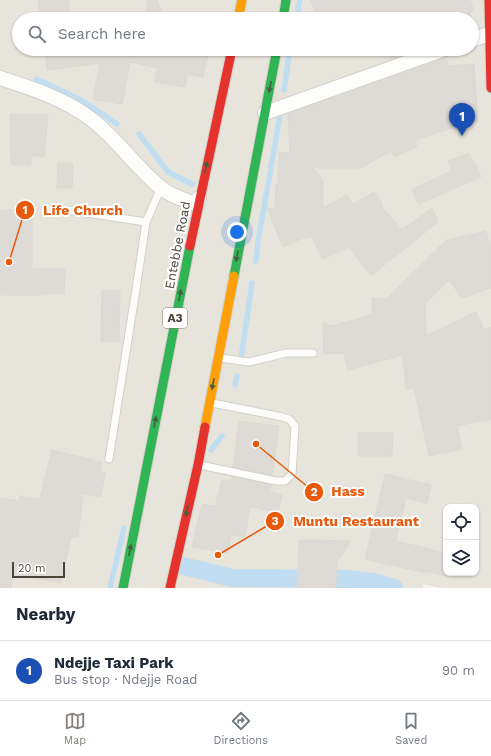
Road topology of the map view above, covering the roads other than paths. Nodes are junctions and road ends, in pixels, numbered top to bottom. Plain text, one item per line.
1 (242, 0) edge
2 (286, 0) edge
3 (489, 0) edge
4 (239, 12) edge
5 (284, 12) edge
6 (490, 33) edge
7 (479, 37) edge
8 (230, 56) edge
9 (276, 56) edge
10 (425, 56) edge
11 (0, 78) edge
12 (491, 88) edge
13 (265, 113) junction
14 (160, 188) junction
15 (199, 198) junction
16 (67, 210) dead end
17 (146, 222) junction
18 (313, 352) dead end
19 (218, 358) junction
20 (210, 402) junction
21 (109, 459) dead end
22 (198, 465) junction
23 (123, 588) edge
24 (170, 588) edge

1 - 4 main road
2 - 5 main road
3 - 6 main road
6 - 7 street
6 - 12 main road
15 -> 8 main road, Entebbe Road / A3
9 -> 13 main road
10 - 13 street
11 - 14 street
13 -> 19 main road
14 - 15 street
14 - 17 lane
23 -> 15 main road, Entebbe Road / A3
16 - 17 lane
17 - 21 lane
18 - 19 lane
19 -> 20 main road
20 - 22 main road
20 - 22 lane
22 -> 24 main road

